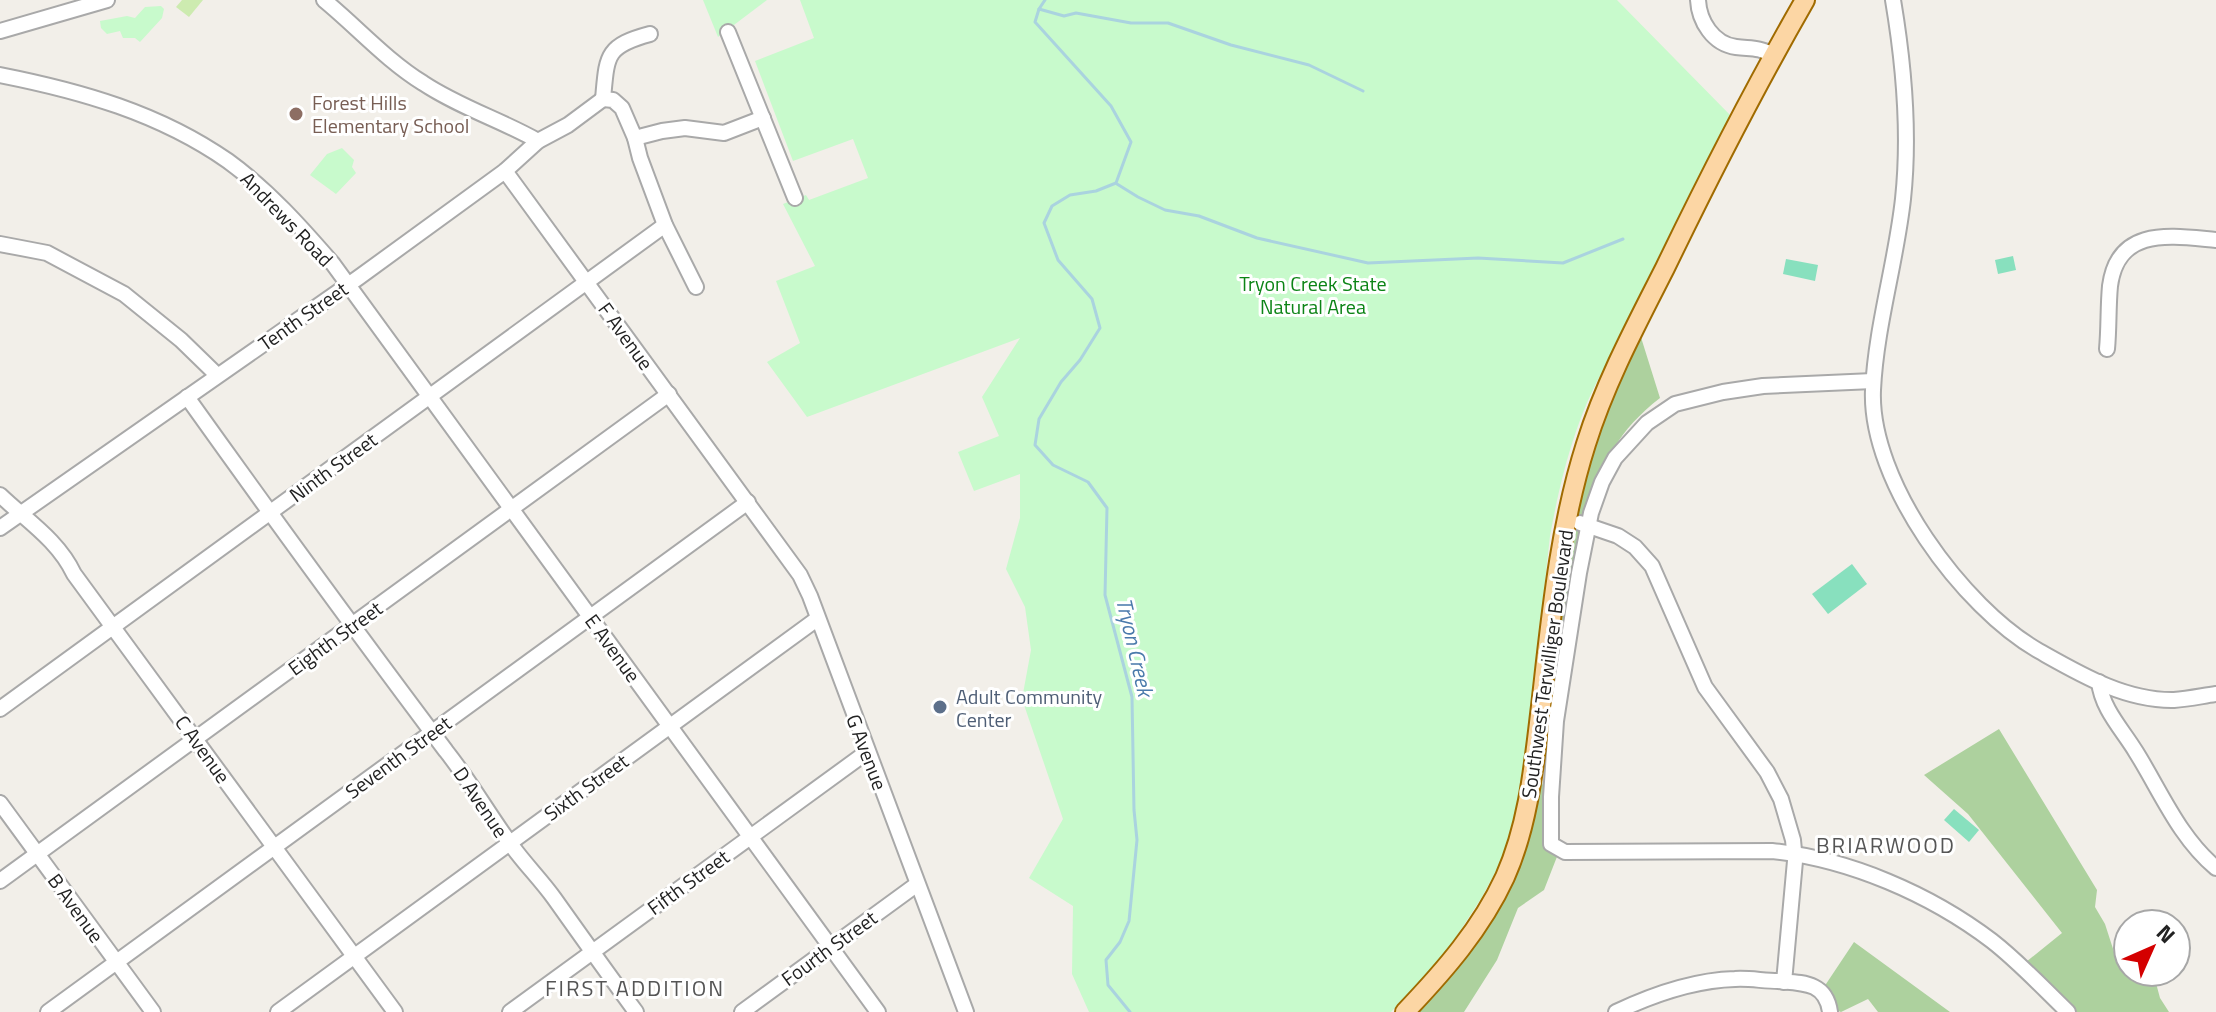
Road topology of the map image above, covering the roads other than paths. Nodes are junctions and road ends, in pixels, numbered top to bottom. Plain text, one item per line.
1 (107, 0) edge
2 (324, 0) edge
3 (1698, 0) edge
4 (1805, 0) edge
5 (1893, 0) edge
6 (59, 7) edge
7 (0, 31) edge
8 (728, 32) dead end
9 (650, 34) dead end
10 (1774, 55) junction
11 (0, 75) edge
12 (603, 99) junction
13 (763, 118) junction
14 (635, 138) junction
15 (538, 141) junction
16 (505, 171) junction
17 (795, 198) dead end
18 (665, 225) junction
19 (2216, 240) edge
20 (0, 244) edge
21 (587, 282) junction
22 (347, 284) junction
23 (696, 287) dead end
24 (2107, 349) dead end
25 (217, 375) junction
26 (1873, 381) junction
27 (669, 394) junction
28 (187, 397) junction
29 (429, 397) junction
30 (0, 495) edge
31 (748, 502) junction
32 (511, 509) junction
33 (271, 512) junction
34 (20, 513) junction
35 (1567, 519) junction
36 (1589, 525) junction
37 (0, 528) edge
38 (590, 617) junction
39 (817, 619) junction
40 (351, 625) junction
41 (114, 627) junction
42 (2099, 682) junction
43 (2216, 694) edge
44 (0, 709) edge
45 (670, 727) junction
46 (432, 732) junction
47 (196, 739) junction
48 (867, 752) junction
49 (0, 803) edge
50 (750, 837) junction
51 (510, 843) junction
52 (275, 847) junction
53 (1794, 853) junction
54 (37, 854) junction
55 (2216, 868) edge
56 (0, 881) edge
57 (916, 885) junction
58 (831, 947) junction
59 (593, 952) junction
60 (355, 957) junction
61 (116, 962) junction
62 (1784, 982) junction
63 (48, 1012) edge
64 (153, 1012) edge
65 (278, 1012) edge
66 (395, 1012) edge
67 (510, 1012) edge
68 (636, 1012) edge
69 (742, 1012) edge
70 (878, 1012) edge
71 (966, 1012) edge
72 (1405, 1012) edge
73 (1616, 1012) edge
74 (1830, 1012) edge
75 (2068, 1012) edge

1 - 6 street
2 - 15 street
3 - 10 street
4 - 10 main road, Southwest Terwilliger Boulevard
5 - 26 street
6 - 7 street
8 - 13 street
9 - 12 street
10 - 35 main road, Southwest Terwilliger Boulevard
11 - 22 street, Andrews Road
12 - 14 street
12 - 15 street, Tenth Street
13 - 14 street
13 - 17 street
14 - 18 street
15 - 16 street, Tenth Street
16 - 21 street, F Avenue
16 - 22 street, Tenth Street
18 - 21 street, Ninth Street
18 - 23 street
19 - 24 street
20 - 25 street
21 - 27 street, F Avenue
21 - 29 street, Ninth Street
22 - 25 street, Tenth Street
22 - 29 street, E Avenue
25 - 28 street, Tenth Street
26 - 36 street
26 - 42 street
27 - 31 street, F Avenue
27 - 32 street, Eighth Street
28 - 33 street, D Avenue
28 - 34 street, Tenth Street
29 - 32 street, E Avenue
29 - 33 street, Ninth Street
30 - 34 street, C Avenue
31 - 38 street, Seventh Street
31 - 39 street, G Avenue
32 - 38 street, E Avenue
32 - 40 street, Eighth Street
33 - 40 street, D Avenue
33 - 41 street, Ninth Street
34 - 37 street, Tenth Street
34 - 41 street, C Avenue
35 - 36 street
35 - 72 main road, Southwest Terwilliger Boulevard
36 - 53 street
36 - 53 street
38 - 45 street, E Avenue
38 - 46 street, Seventh Street
39 - 45 street, Sixth Street
39 - 48 street, G Avenue
40 - 46 street, D Avenue
40 - 47 street, Eighth Street
41 - 44 street, Ninth Street
41 - 47 street, C Avenue
42 - 43 street
42 - 55 street
45 - 50 street, E Avenue
45 - 51 street, Sixth Street
46 - 51 street, D Avenue
46 - 52 street, Seventh Street
47 - 52 street, C Avenue
47 - 54 street, Eighth Street
48 - 50 street, Fifth Street
48 - 57 street, G Avenue
49 - 54 street, B Avenue
50 - 58 street, E Avenue
50 - 59 street, Fifth Street
51 - 59 street, D Avenue
51 - 60 street, Sixth Street
52 - 60 street, C Avenue
52 - 61 street, Seventh Street
53 - 62 street
53 - 75 street
54 - 56 street, Eighth Street
54 - 61 street, B Avenue
57 - 58 street, Fourth Street
57 - 71 street, G Avenue
58 - 69 street, Fourth Street
58 - 70 street, E Avenue
59 - 67 street, Fifth Street
59 - 68 street, D Avenue
60 - 65 street, Sixth Street
60 - 66 street, C Avenue
61 - 63 street, Seventh Street
61 - 64 street, B Avenue
62 - 73 street
62 - 74 street

